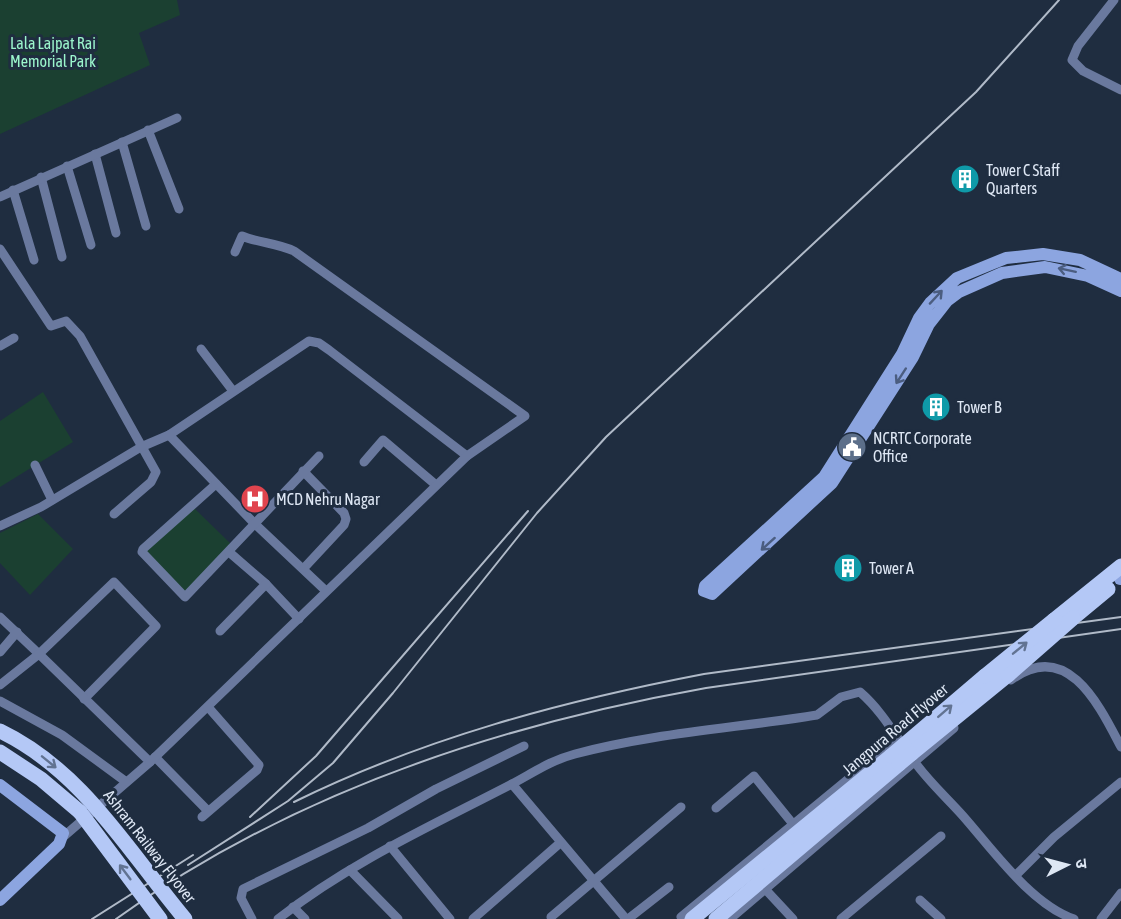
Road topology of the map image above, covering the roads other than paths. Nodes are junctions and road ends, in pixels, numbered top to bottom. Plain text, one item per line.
1 (1114, 0) edge
2 (1121, 90) edge
3 (177, 118) dead end
4 (148, 130) junction
5 (122, 142) junction
6 (95, 154) junction
7 (67, 166) junction
8 (40, 177) junction
9 (13, 190) junction
10 (0, 196) edge
11 (179, 208) dead end
12 (146, 226) dead end
13 (116, 233) dead end
14 (91, 245) dead end
15 (0, 249) edge
16 (235, 252) dead end
17 (62, 257) dead end
18 (34, 260) dead end
19 (1121, 279) edge
20 (1121, 291) edge
21 (14, 338) dead end
22 (0, 346) edge
23 (201, 349) dead end
24 (232, 391) junction
25 (169, 435) junction
26 (141, 447) junction
27 (318, 456) dead end
28 (467, 456) junction
29 (364, 462) dead end
30 (34, 465) dead end
31 (303, 471) junction
32 (216, 484) junction
33 (436, 485) junction
34 (52, 500) junction
35 (114, 514) dead end
36 (254, 523) junction
37 (0, 526) edge
38 (230, 552) junction
39 (304, 568) junction
40 (1121, 576) edge
41 (266, 584) junction
42 (326, 591) junction
43 (0, 617) edge
44 (299, 619) junction
45 (220, 631) dead end
46 (17, 632) junction
47 (0, 652) edge
48 (39, 654) junction
49 (0, 684) edge
50 (84, 699) junction
51 (0, 701) edge
52 (208, 707) junction
53 (0, 731) edge
54 (898, 738) junction
55 (524, 746) dead end
56 (1121, 747) edge
57 (0, 752) edge
58 (152, 760) junction
59 (914, 762) junction
60 (125, 781) junction
61 (1121, 782) edge
62 (512, 784) junction
63 (0, 785) edge
64 (681, 807) dead end
65 (716, 808) dead end
66 (793, 824) junction
67 (941, 836) dead end
68 (63, 837) junction
69 (560, 843) junction
70 (390, 846) junction
71 (350, 870) junction
72 (1016, 875) junction
73 (594, 881) junction
74 (669, 887) dead end
75 (766, 890) junction
76 (1121, 893) edge
77 (0, 900) edge
78 (920, 900) dead end
79 (293, 907) junction
80 (550, 917) dead end
81 (1070, 918) edge
82 (160, 919) edge
83 (184, 919) edge
84 (252, 919) edge
85 (278, 919) edge
86 (304, 919) edge
87 (398, 919) edge
88 (450, 919) edge
89 (473, 919) edge
90 (627, 919) edge
91 (689, 919) edge
92 (716, 919) edge
93 (730, 919) edge
94 (793, 919) edge
95 (841, 919) edge
96 (941, 919) edge
97 (1101, 919) edge

1 - 2 street
3 - 4 street
4 - 5 street
4 - 11 street
5 - 6 street
5 - 12 street
6 - 7 street
6 - 13 street
7 - 8 street
7 - 14 street
8 - 9 street
8 - 17 street
9 - 10 street
9 - 18 street
15 - 26 street
16 - 28 street
20 -> 19 main road
21 - 22 street
23 - 24 street
24 - 25 street
24 - 28 street
25 - 26 street
25 - 32 street
26 - 34 street
26 - 35 street
27 - 31 street
28 - 33 street
29 - 33 street
30 - 34 street
31 - 36 street
31 - 39 street
32 - 36 street
32 - 38 street
33 - 42 street
34 - 37 street
36 - 38 street
36 - 39 street
38 - 41 street
39 - 42 street
91 -> 40 main road, Jangpura Road Flyover, bridge
40 - 92 main road, Jangpura Road Flyover, bridge
41 - 44 street
41 - 45 street
42 - 44 street
43 - 46 street
44 - 52 street
46 - 47 street
46 - 48 street
48 - 49 street
48 - 50 street
48 - 50 street
50 - 58 street
51 - 60 street
52 - 58 street
52 - 58 street
53 -> 83 main road, Ashram Railway Flyover, bridge
54 - 59 street
54 - 62 street
54 - 66 street
55 - 84 street
56 - 59 street
82 -> 57 main road, Ashram Railway Flyover, bridge
58 - 60 street
59 - 72 street
59 - 75 street
60 - 68 street
61 - 72 street
62 - 69 street
62 - 70 street
63 - 68 main road
64 - 73 street
65 - 66 street
66 - 91 street
67 - 95 street
68 - 77 main road
69 - 73 street
69 - 89 street
70 - 71 street
70 - 88 street
71 - 79 street
71 - 87 street
72 - 81 street
73 - 80 street
73 - 90 street
74 - 90 street
75 - 93 street
75 - 94 street
76 - 97 street
78 - 96 street
79 - 85 street
79 - 86 street

